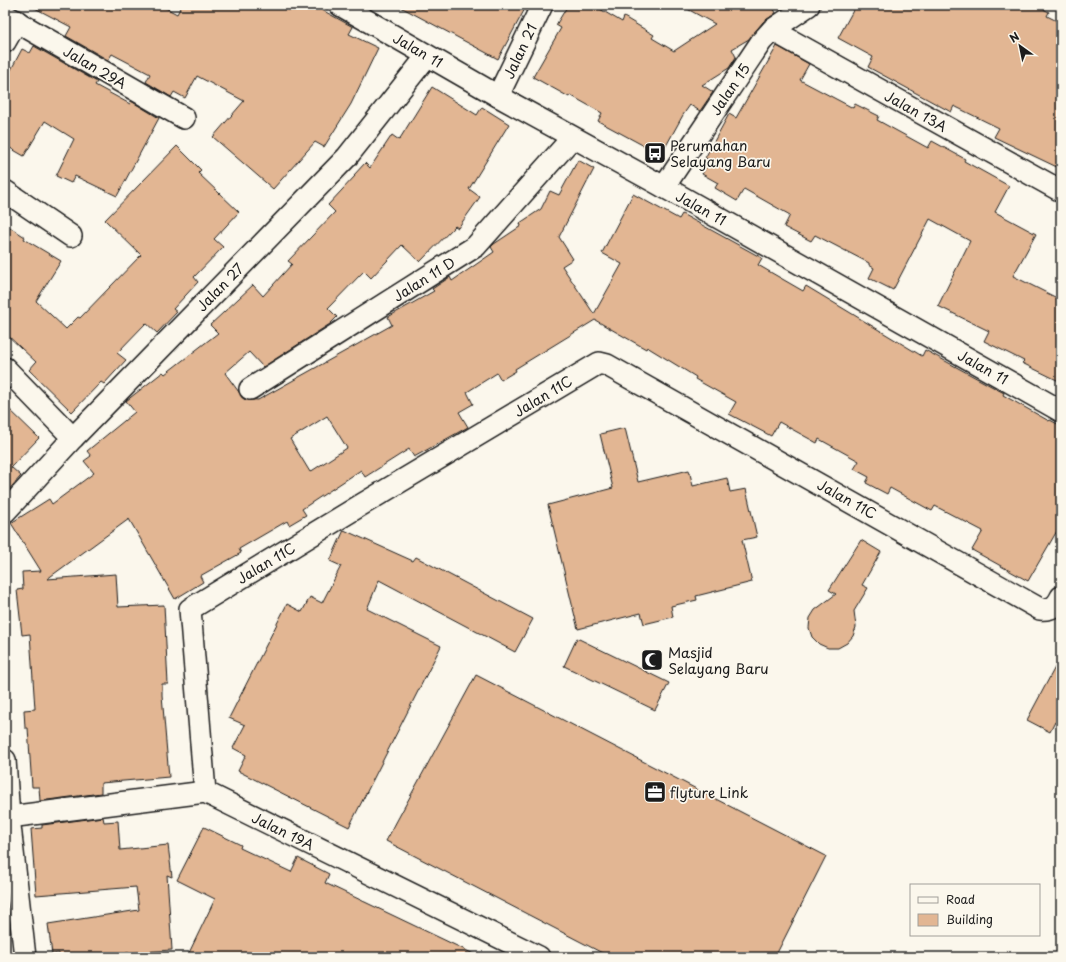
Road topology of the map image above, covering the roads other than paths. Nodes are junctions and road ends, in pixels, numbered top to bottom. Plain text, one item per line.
1 (340, 5) edge
2 (542, 5) edge
3 (809, 5) edge
4 (11, 18) edge
5 (772, 30) junction
6 (5, 42) edge
7 (426, 56) junction
8 (498, 96) junction
9 (184, 118) dead end
10 (572, 138) junction
11 (664, 187) junction
12 (5, 191) edge
13 (1061, 191) edge
14 (72, 236) dead end
15 (5, 368) edge
16 (250, 389) dead end
17 (1061, 412) edge
18 (73, 438) junction
19 (5, 512) edge
20 (1061, 597) edge
21 (5, 760) edge
22 (205, 792) junction
23 (9, 817) junction
24 (25, 957) edge
25 (539, 957) edge

1 - 7 street, Jalan 11
2 - 8 street, Jalan 21
3 - 5 street, Jalan 15
4 - 6 street
4 - 9 street, Jalan 29A
5 - 11 street, Jalan 15
5 - 13 street, Jalan 13A
7 - 8 street, Jalan 11
7 - 18 street, Jalan 27
8 - 10 street, Jalan 11
10 - 11 street, Jalan 11
10 - 16 street, Jalan 11 D
11 - 17 street, Jalan 11
12 - 14 street
15 - 18 street
18 - 19 street, Jalan 27
20 - 22 street, Jalan 11C
21 - 23 street
22 - 23 street
22 - 25 street, Jalan 19A
23 - 24 street

